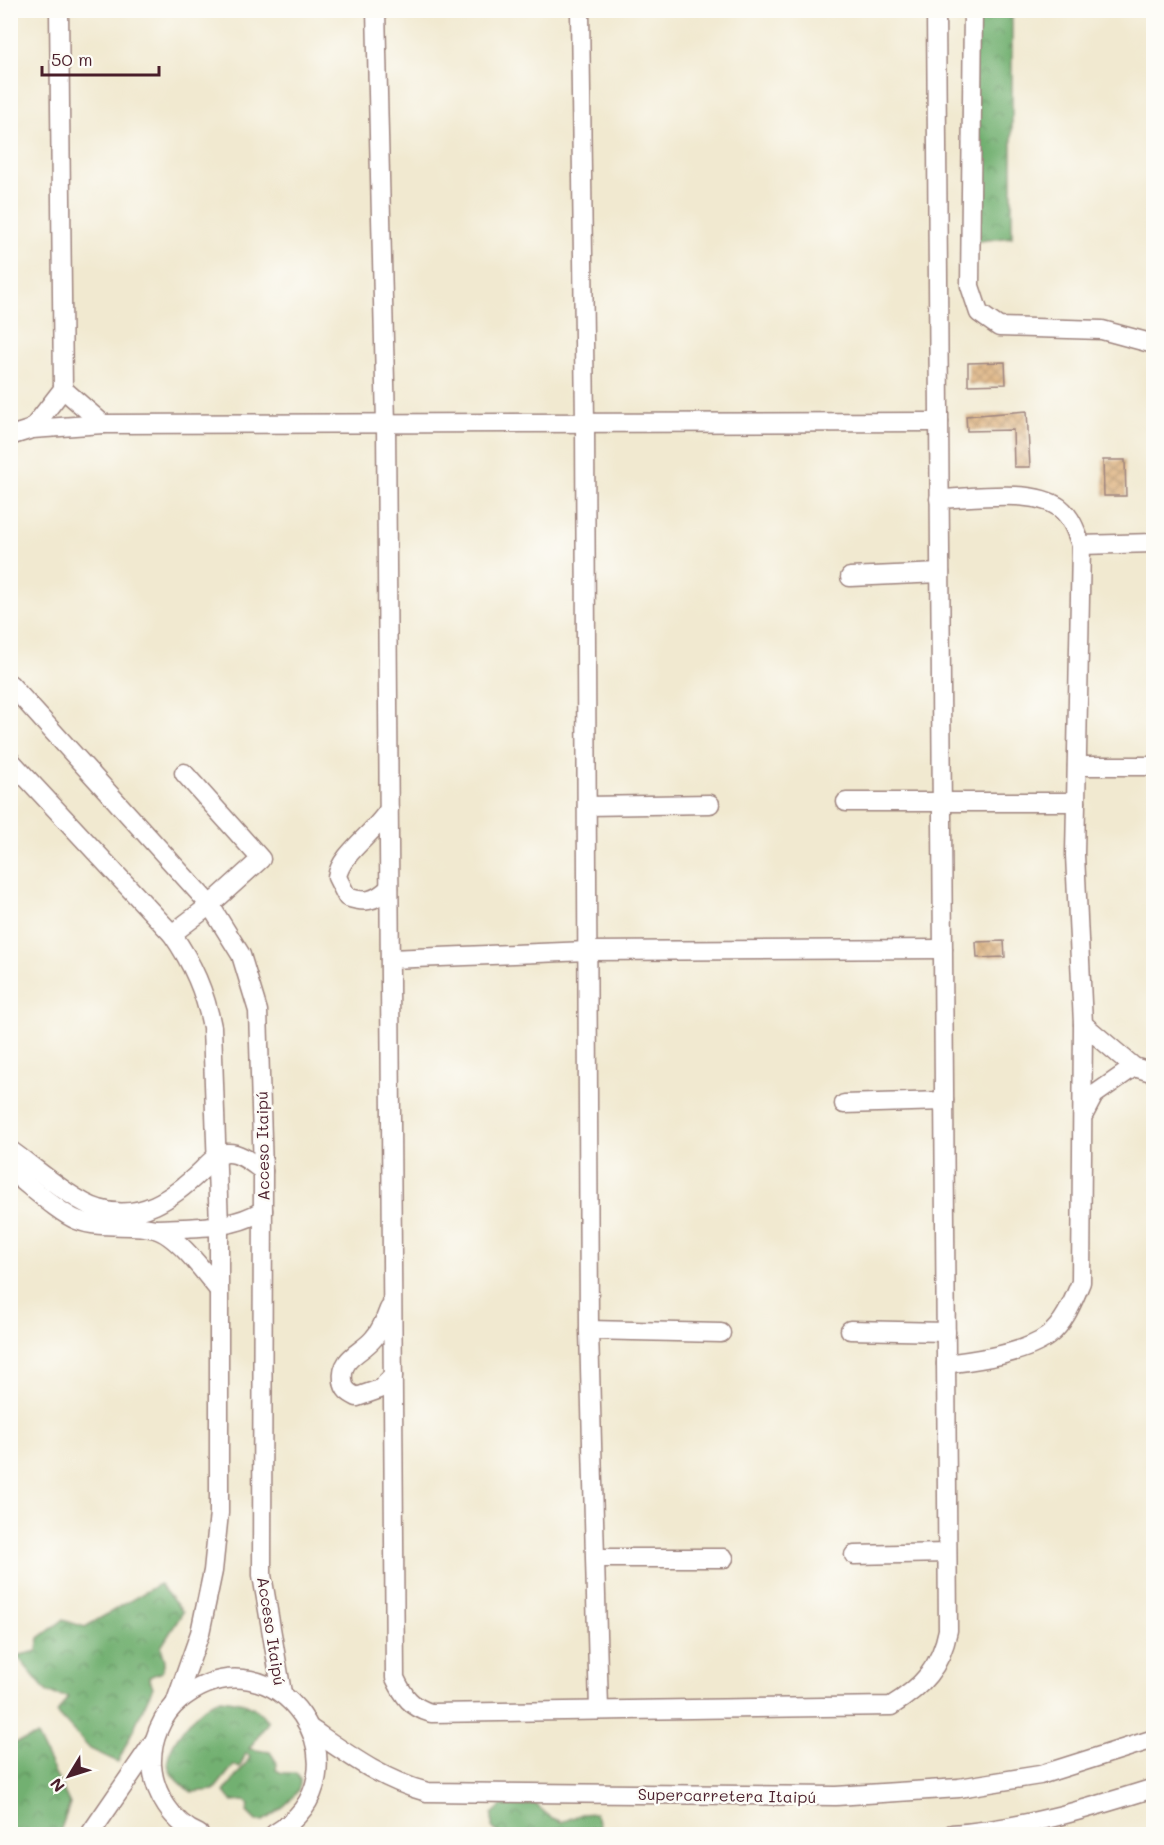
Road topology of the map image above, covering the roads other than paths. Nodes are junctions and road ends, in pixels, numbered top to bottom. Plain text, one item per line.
1 (59, 10) edge
2 (376, 10) edge
3 (580, 10) edge
4 (936, 10) edge
5 (973, 10) edge
6 (1154, 344) edge
7 (63, 389) junction
8 (939, 422) junction
9 (585, 423) junction
10 (103, 424) junction
11 (386, 424) junction
12 (32, 429) junction
13 (10, 436) edge
14 (939, 499) junction
15 (1154, 543) edge
16 (1081, 544) junction
17 (940, 573) junction
18 (850, 578) dead end
19 (10, 684) edge
20 (10, 760) edge
21 (1077, 766) junction
22 (1154, 766) edge
23 (184, 773) dead end
24 (942, 801) junction
25 (846, 802) dead end
26 (1076, 802) junction
27 (710, 804) dead end
28 (587, 806) junction
29 (389, 809) junction
30 (389, 888) junction
31 (210, 905) junction
32 (172, 934) junction
33 (943, 950) junction
34 (588, 951) junction
35 (390, 959) junction
36 (1083, 1023) junction
37 (1134, 1067) junction
38 (1154, 1073) edge
39 (944, 1101) junction
40 (844, 1104) dead end
41 (1083, 1116) junction
42 (10, 1150) edge
43 (216, 1156) junction
44 (10, 1171) edge
45 (263, 1171) junction
46 (263, 1210) junction
47 (219, 1226) junction
48 (156, 1229) junction
49 (218, 1289) junction
50 (392, 1302) junction
51 (589, 1330) junction
52 (850, 1330) dead end
53 (946, 1332) junction
54 (721, 1333) dead end
55 (946, 1364) junction
56 (393, 1376) junction
57 (947, 1553) junction
58 (854, 1555) dead end
59 (596, 1558) junction
60 (724, 1558) dead end
61 (282, 1693) junction
62 (175, 1704) junction
63 (599, 1710) junction
64 (311, 1728) junction
65 (1154, 1739) edge
66 (155, 1740) junction
67 (1154, 1788) edge
68 (90, 1834) edge
69 (199, 1834) edge
70 (274, 1834) edge
71 (952, 1834) edge

1 - 7 street
2 - 11 street
3 - 9 street
4 - 8 street
5 - 6 street
7 - 10 street
7 - 12 street
8 - 9 street
8 - 14 street
9 - 11 street
9 - 28 street
10 - 11 street
10 - 12 street
11 - 29 street
12 - 13 street
14 - 16 street
14 - 17 street
15 - 16 street
16 - 21 street
17 - 18 street
17 - 24 street
19 - 31 street, Acceso Itaipú
20 - 32 street
21 - 22 street
21 - 26 street
23 - 31 street
24 - 25 street
24 - 26 street
24 - 33 street
26 - 36 street
27 - 28 street
28 - 34 street
29 - 30 street
29 - 30 street
30 - 35 street
31 - 32 street
31 - 45 street, Acceso Itaipú
32 - 43 street
33 - 34 street
33 - 39 street
34 - 35 street
34 - 51 street
35 - 50 street
36 - 37 street
36 - 41 street
37 - 38 street
37 - 41 street
39 - 40 street
39 - 53 street
41 - 55 street
42 - 43 street
43 - 45 street
43 - 47 street
44 - 48 street
45 - 46 street, Acceso Itaipú
46 - 47 street
46 - 61 street, Acceso Itaipú
47 - 48 street
47 - 49 street
48 - 49 street
49 - 62 street
50 - 56 street
50 - 56 street
51 - 54 street
51 - 59 street
52 - 53 street
53 - 55 street
55 - 57 street
56 - 63 street
57 - 58 street
57 - 63 street
59 - 60 street
59 - 63 street
61 - 62 street, Supercarretera Itaipú
61 - 64 street, Supercarretera Itaipú
62 - 66 street, Supercarretera Itaipú
64 - 65 street, Supercarretera Itaipú
64 - 70 street, Supercarretera Itaipú
66 - 68 street
66 - 69 street, Supercarretera Itaipú
67 - 71 street

